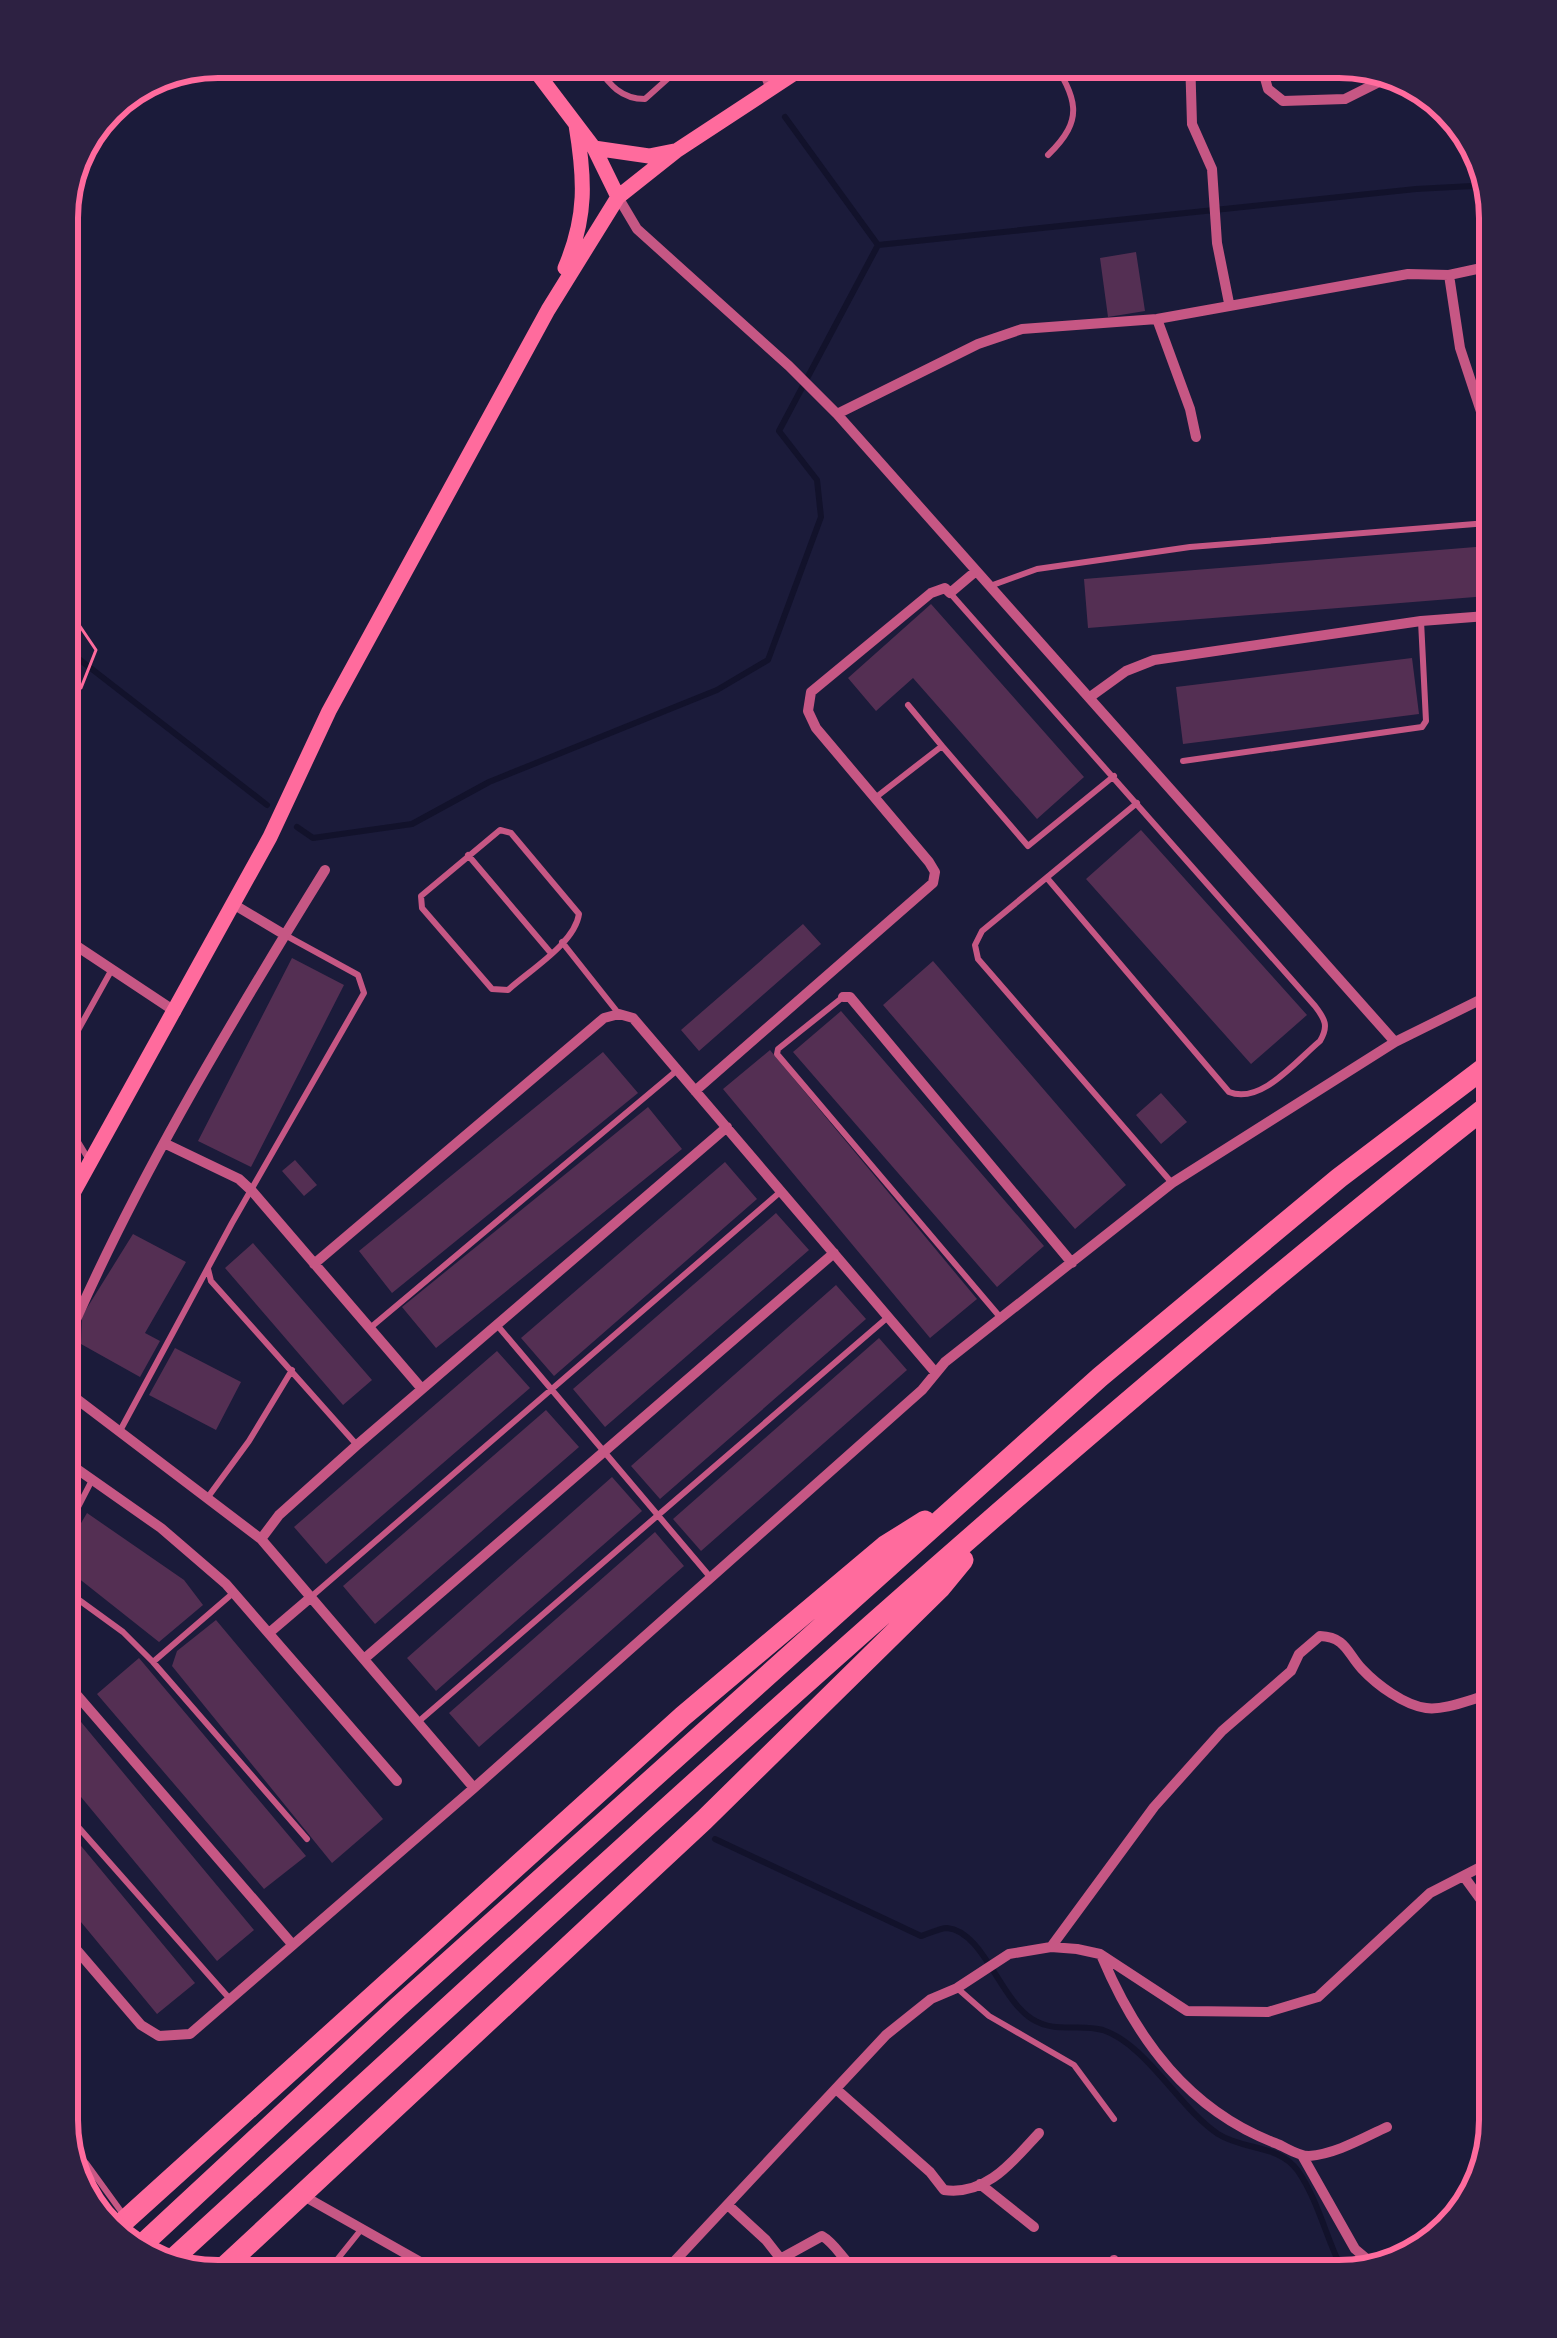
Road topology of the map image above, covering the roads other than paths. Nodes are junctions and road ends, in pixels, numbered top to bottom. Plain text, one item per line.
1 (541, 78) edge
2 (606, 78) edge
3 (668, 78) edge
4 (767, 78) edge
5 (786, 78) edge
6 (1063, 78) edge
7 (1191, 78) edge
8 (1265, 78) edge
9 (1376, 83) edge
10 (771, 88) junction
11 (576, 125) junction
12 (594, 148) junction
13 (676, 151) junction
14 (1048, 155) dead end
15 (618, 197) junction
16 (1479, 269) edge
17 (1449, 275) junction
18 (1229, 303) junction
19 (548, 310) junction
20 (1157, 319) junction
21 (1479, 406) edge
22 (832, 410) junction
23 (1196, 437) dead end
24 (1479, 524) edge
25 (976, 571) junction
26 (990, 586) junction
27 (950, 593) junction
28 (1479, 617) edge
29 (1421, 621) junction
30 (1090, 697) junction
31 (908, 705) dead end
32 (942, 746) junction
33 (1183, 761) dead end
34 (1114, 776) junction
35 (875, 798) junction
36 (1137, 803) junction
37 (469, 855) junction
38 (325, 871) dead end
39 (1046, 878) junction
40 (233, 904) junction
41 (285, 934) junction
42 (562, 942) junction
43 (78, 948) edge
44 (550, 952) junction
45 (112, 970) junction
46 (843, 998) joint
47 (1479, 1000) edge
48 (176, 1012) junction
49 (619, 1013) junction
50 (78, 1031) edge
51 (1395, 1042) junction
52 (677, 1070) junction
53 (1479, 1072) edge
54 (695, 1091) junction
55 (1479, 1112) edge
56 (727, 1127) junction
57 (78, 1142) edge
58 (166, 1144) junction
59 (91, 1163) junction
60 (1172, 1183) junction
61 (78, 1186) edge
62 (252, 1191) junction
63 (782, 1191) junction
64 (834, 1253) junction
65 (1072, 1263) junction
66 (314, 1264) junction
67 (208, 1269) junction
68 (78, 1312) edge
69 (889, 1317) junction
70 (1000, 1317) junction
71 (497, 1325) junction
72 (370, 1328) junction
73 (292, 1369) junction
74 (935, 1372) junction
75 (552, 1388) junction
76 (422, 1389) junction
77 (78, 1399) edge
78 (121, 1429) junction
79 (357, 1445) junction
80 (604, 1451) junction
81 (78, 1469) edge
82 (92, 1479) junction
83 (982, 1485) junction
84 (208, 1497) junction
85 (78, 1507) edge
86 (1005, 1508) junction
87 (657, 1514) junction
88 (261, 1539) junction
89 (711, 1577) junction
90 (233, 1593) junction
91 (310, 1598) junction
92 (78, 1599) edge
93 (269, 1633) junction
94 (364, 1659) junction
95 (153, 1662) junction
96 (78, 1696) edge
97 (1479, 1696) edge
98 (418, 1722) junction
99 (397, 1781) dead end
100 (474, 1788) junction
101 (78, 1827) edge
102 (307, 1839) dead end
103 (1479, 1870) edge
104 (1465, 1878) junction
105 (1479, 1897) edge
106 (292, 1944) junction
107 (1051, 1947) junction
108 (78, 1952) edge
109 (1100, 1954) junction
110 (962, 1985) junction
111 (229, 1998) junction
112 (836, 2089) junction
113 (1114, 2119) dead end
114 (1387, 2127) dead end
115 (1039, 2132) dead end
116 (1303, 2157) junction
117 (85, 2162) edge
118 (980, 2184) junction
119 (302, 2194) junction
120 (729, 2206) junction
121 (110, 2208) edge
122 (123, 2222) edge
123 (1034, 2227) dead end
124 (360, 2231) junction
125 (147, 2240) edge
126 (178, 2254) edge
127 (1364, 2257) edge
128 (782, 2258) joint
129 (232, 2260) edge
130 (337, 2260) edge
131 (415, 2260) edge
132 (676, 2260) edge
133 (847, 2260) edge

1 - 11 main road
2 - 3 lane
4 - 10 street
5 - 10 main road
6 - 14 lane
7 - 18 street
8 - 9 street
10 - 13 main road
11 - 12 main road
11 - 19 main road
12 - 13 main road
12 - 15 main road
13 - 15 main road
15 - 19 main road
15 - 22 street
16 - 17 street
17 - 18 street
17 - 21 street
18 - 20 street
19 - 40 main road
20 - 22 street
20 - 23 street
22 - 25 street
24 - 26 lane
25 - 26 street
25 - 27 street
26 - 30 street
27 - 34 lane
27 - 35 street
28 - 29 street
29 - 30 street
29 - 33 lane
30 - 51 street
31 - 32 lane
32 - 34 lane
32 - 35 lane
34 - 36 lane
35 - 54 street
36 - 39 lane
36 - 39 lane
37 - 42 lane
37 - 44 lane
37 - 44 lane
38 - 41 street
39 - 60 lane
40 - 41 street
40 - 48 main road
41 - 58 street
41 - 62 lane
42 - 44 lane
42 - 49 lane
43 - 45 street
45 - 48 street
45 - 50 lane
46 - 65 street
46 - 70 lane
47 - 51 street
48 - 59 main road
49 - 52 street
49 - 66 street
51 - 60 street
52 - 54 street
52 - 72 lane
53 - 83 highway
54 - 56 street
55 - 86 highway
56 - 63 street
56 - 71 street
57 - 59 lane
58 - 62 street
58 - 68 street
59 - 61 main road
60 - 65 street
62 - 66 street
62 - 67 lane
63 - 64 street
63 - 75 lane
64 - 69 street
64 - 80 street
65 - 70 street
66 - 72 street
67 - 73 lane
67 - 78 lane
69 - 74 street
69 - 87 lane
70 - 74 street
71 - 75 lane
71 - 76 street
72 - 76 street
73 - 79 lane
73 - 84 lane
74 - 89 street
75 - 80 lane
75 - 91 lane
76 - 79 street
77 - 78 street
78 - 84 street
79 - 88 street
80 - 87 lane
80 - 94 street
81 - 82 street
82 - 85 lane
82 - 90 street
83 - 122 highway
83 - 125 highway
84 - 88 street
86 - 119 highway
86 - 126 highway
87 - 89 lane
87 - 98 lane
88 - 91 street
89 - 100 street
90 - 93 street
90 - 95 lane
91 - 93 street
91 - 94 street
92 - 95 lane
93 - 99 street
94 - 98 street
95 - 102 lane
96 - 106 street
97 - 107 street
98 - 100 street
100 - 106 street
101 - 111 lane
103 - 104 street
104 - 105 street
104 - 109 street
106 - 111 street
107 - 109 street
107 - 110 street
108 - 111 street
109 - 116 street
110 - 112 street
110 - 113 lane
112 - 118 street
112 - 120 street
114 - 116 street
115 - 118 street
116 - 127 street
117 - 121 lane
118 - 123 street
119 - 124 street
119 - 129 highway
120 - 128 street
120 - 132 street
124 - 130 lane
124 - 131 street
128 - 133 street

